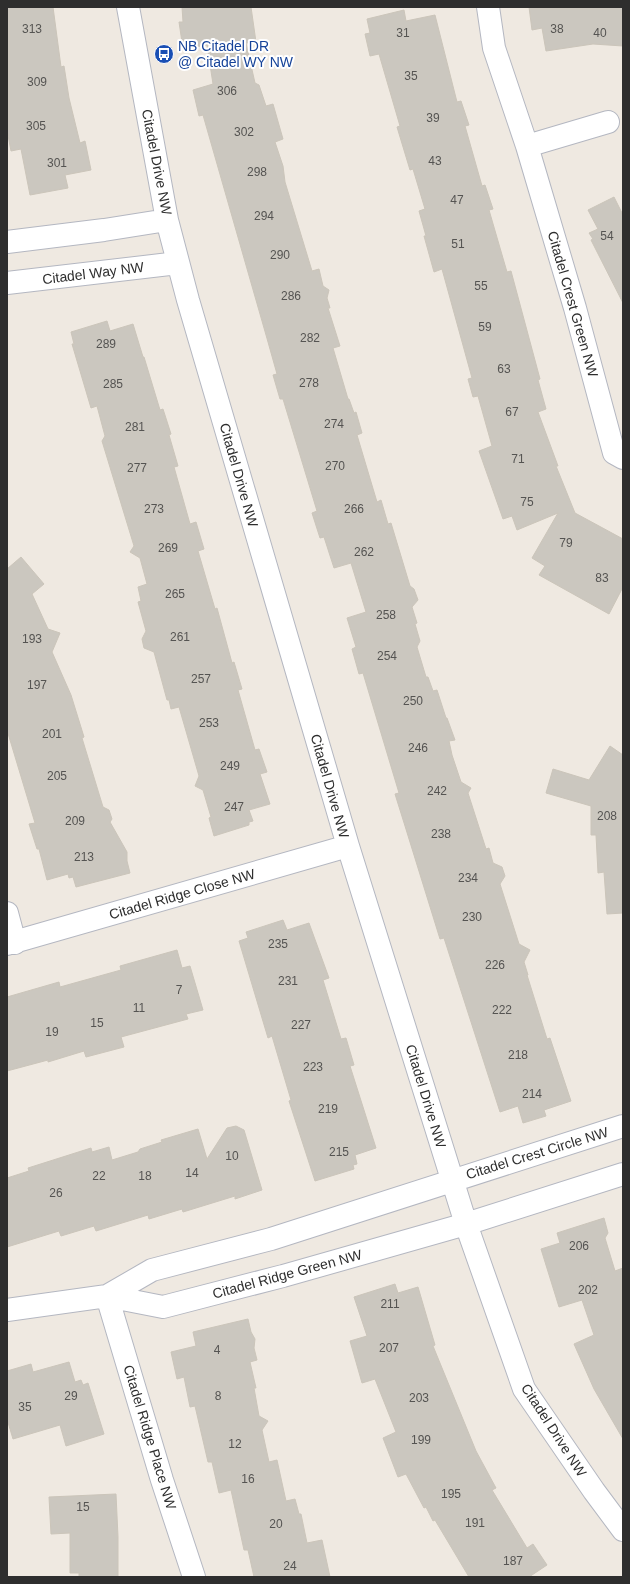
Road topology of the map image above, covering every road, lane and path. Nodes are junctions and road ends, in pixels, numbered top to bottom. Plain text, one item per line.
1 (128, 7) edge
2 (488, 7) edge
3 (608, 122) dead end
4 (526, 146) junction
5 (168, 220) junction
6 (7, 242) edge
7 (178, 263) junction
8 (7, 283) edge
9 (623, 458) edge
10 (348, 846) junction
11 (7, 913) edge
12 (11, 944) edge
13 (623, 1126) edge
14 (623, 1174) edge
15 (452, 1180) junction
16 (466, 1224) junction
17 (107, 1296) junction
18 (7, 1310) edge
19 (623, 1530) edge
20 (194, 1577) edge

1 - 5 street, Citadel Drive NW
2 - 4 street, Citadel Crest Green NW
3 - 4 street
4 - 9 street, Citadel Crest Green NW
5 - 6 street
5 - 7 street, Citadel Drive NW
7 - 8 street, Citadel Way NW
7 - 10 street, Citadel Drive NW
10 - 12 street, Citadel Ridge Close NW
10 - 15 street, Citadel Drive NW
11 - 12 street, Citadel Ridge Close NW
13 - 15 street, Citadel Crest Circle NW
14 - 16 street
15 - 16 street, Citadel Drive NW
15 - 17 street, Citadel Ridge Green NW
16 - 17 street, Citadel Ridge Green NW
16 - 19 street, Citadel Drive NW
17 - 18 street, Citadel Ridge Green NW
17 - 20 street, Citadel Ridge Place NW

